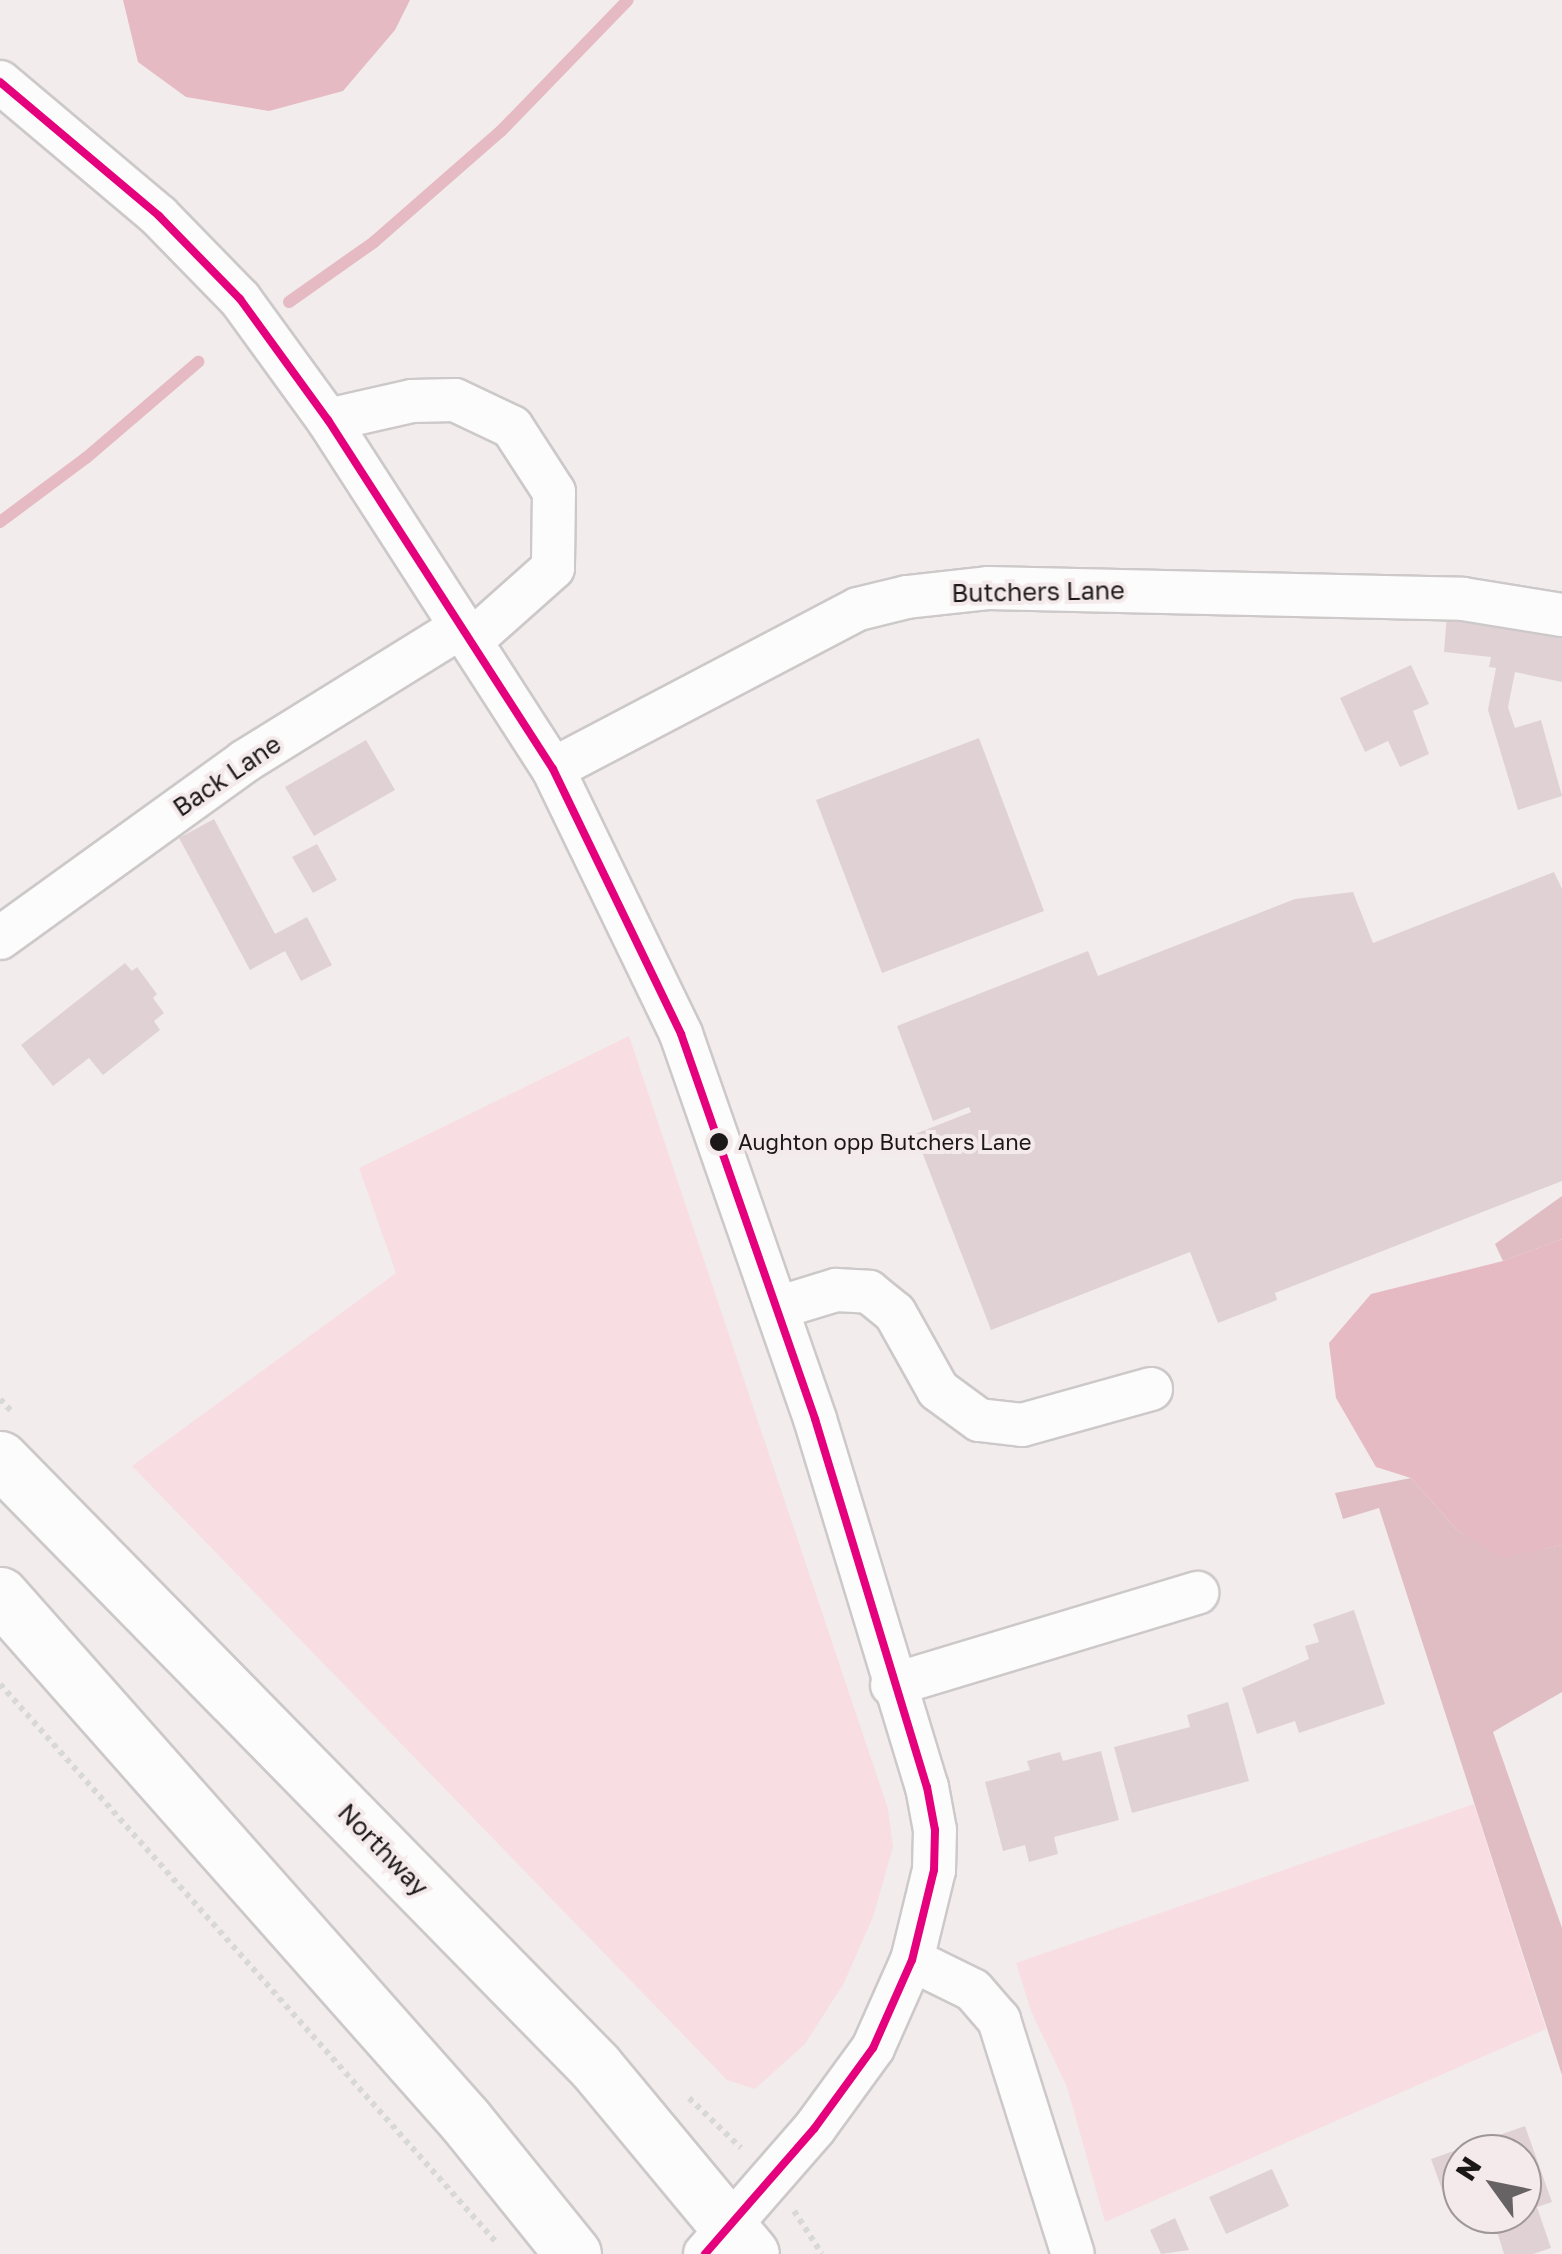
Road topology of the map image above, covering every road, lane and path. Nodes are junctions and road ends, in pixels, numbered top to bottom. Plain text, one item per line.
1 (0, 82) edge
2 (328, 420) junction
3 (1562, 615) edge
4 (466, 634) junction
5 (553, 769) junction
6 (0, 938) edge
7 (776, 1308) junction
8 (1151, 1389) dead end
9 (0, 1459) edge
10 (1197, 1592) dead end
11 (0, 1595) edge
12 (0, 1684) edge
13 (892, 1685) junction
14 (912, 1960) junction
15 (729, 2245) edge
16 (506, 2254) edge
17 (573, 2254) edge
18 (1073, 2254) edge

1 - 2 street
2 - 4 street
2 - 4 street, Back Lane
3 - 5 street, Butchers Lane
4 - 5 street
4 - 6 street, Back Lane
5 - 7 street
7 - 8 street
7 - 13 street
9 - 15 highway, Northway
10 - 13 street
11 - 17 highway
12 - 16 path
13 - 14 street
14 - 15 street
14 - 18 street

